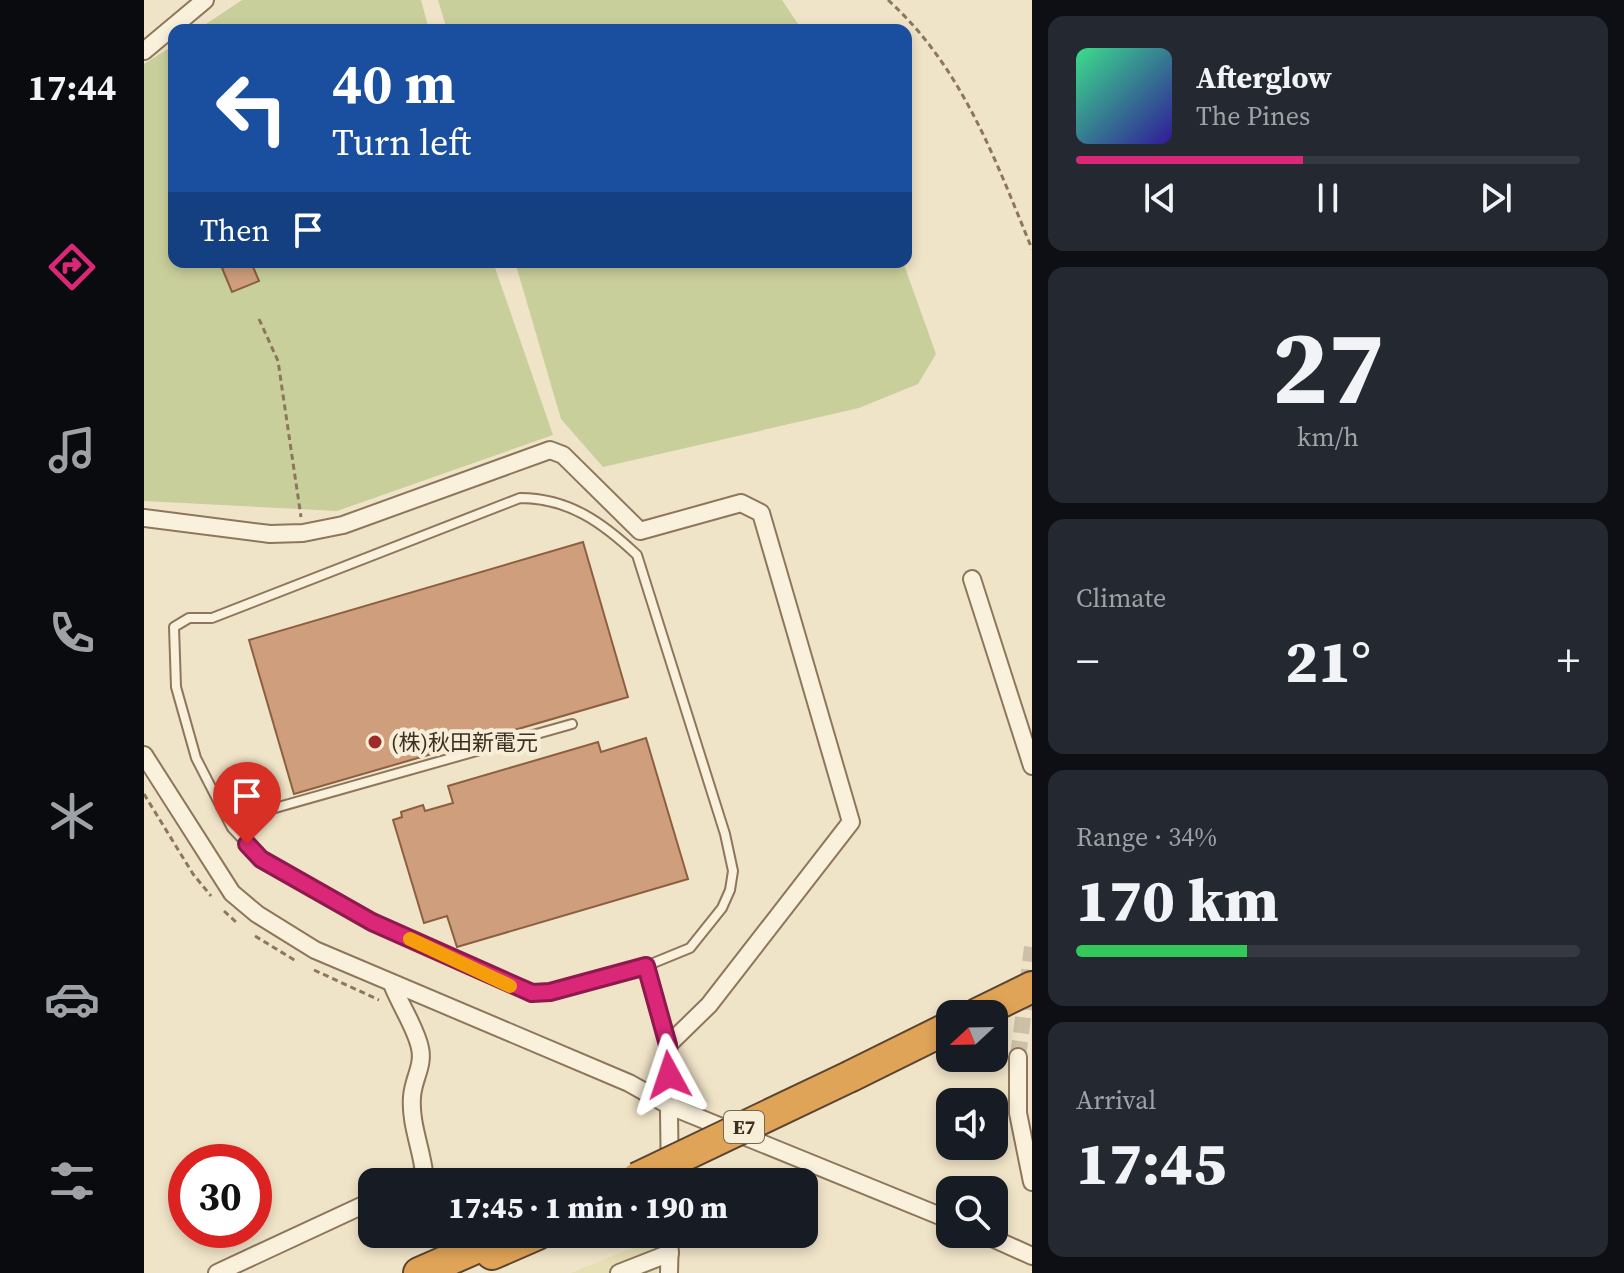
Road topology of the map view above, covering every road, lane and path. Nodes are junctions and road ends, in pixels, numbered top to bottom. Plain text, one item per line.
1 (205, 0) edge
2 (888, 0) edge
3 (176, 24) edge
4 (168, 31) edge
5 (144, 51) edge
6 (1032, 249) edge
7 (259, 319) dead end
8 (144, 518) edge
9 (303, 533) junction
10 (972, 579) dead end
11 (572, 724) dead end
12 (144, 755) edge
13 (1032, 766) edge
14 (229, 821) junction
15 (646, 966) junction
16 (392, 984) junction
17 (1032, 987) edge
18 (1006, 1000) edge
19 (1032, 1006) edge
20 (1008, 1017) edge
21 (936, 1035) edge
22 (668, 1045) junction
23 (936, 1050) edge
24 (1018, 1057) tunnel mouth
25 (854, 1082) junction
26 (670, 1106) junction
27 (1025, 1115) edge
28 (423, 1168) edge
29 (669, 1168) edge
30 (670, 1168) edge
31 (1032, 1182) edge
32 (358, 1208) edge
33 (936, 1214) edge
34 (1008, 1245) edge
35 (476, 1248) edge
36 (506, 1248) edge
37 (670, 1248) edge
38 (670, 1253) junction
39 (1032, 1256) edge
40 (217, 1273) edge
41 (419, 1273) edge
42 (449, 1273) edge
43 (619, 1273) edge
44 (669, 1273) edge

1 - 3 street
2 - 6 path
4 - 5 street
7 - 9 path
8 - 9 street
9 - 22 street
10 - 13 street
11 - 14 lane
12 - 16 street
14 - 15 lane
14 - 15 lane
15 - 22 lane
16 - 26 street
16 - 28 street
17 - 18 highway
19 - 20 highway
21 - 25 highway, E7
22 - 26 street
23 - 25 highway, E7
24 - 27 street
25 - 29 highway, E7
26 - 30 street
26 - 33 street
27 - 31 street
32 - 40 street
34 - 39 street
35 - 41 highway
36 - 42 highway
37 - 38 street
38 - 43 street
38 - 44 street

